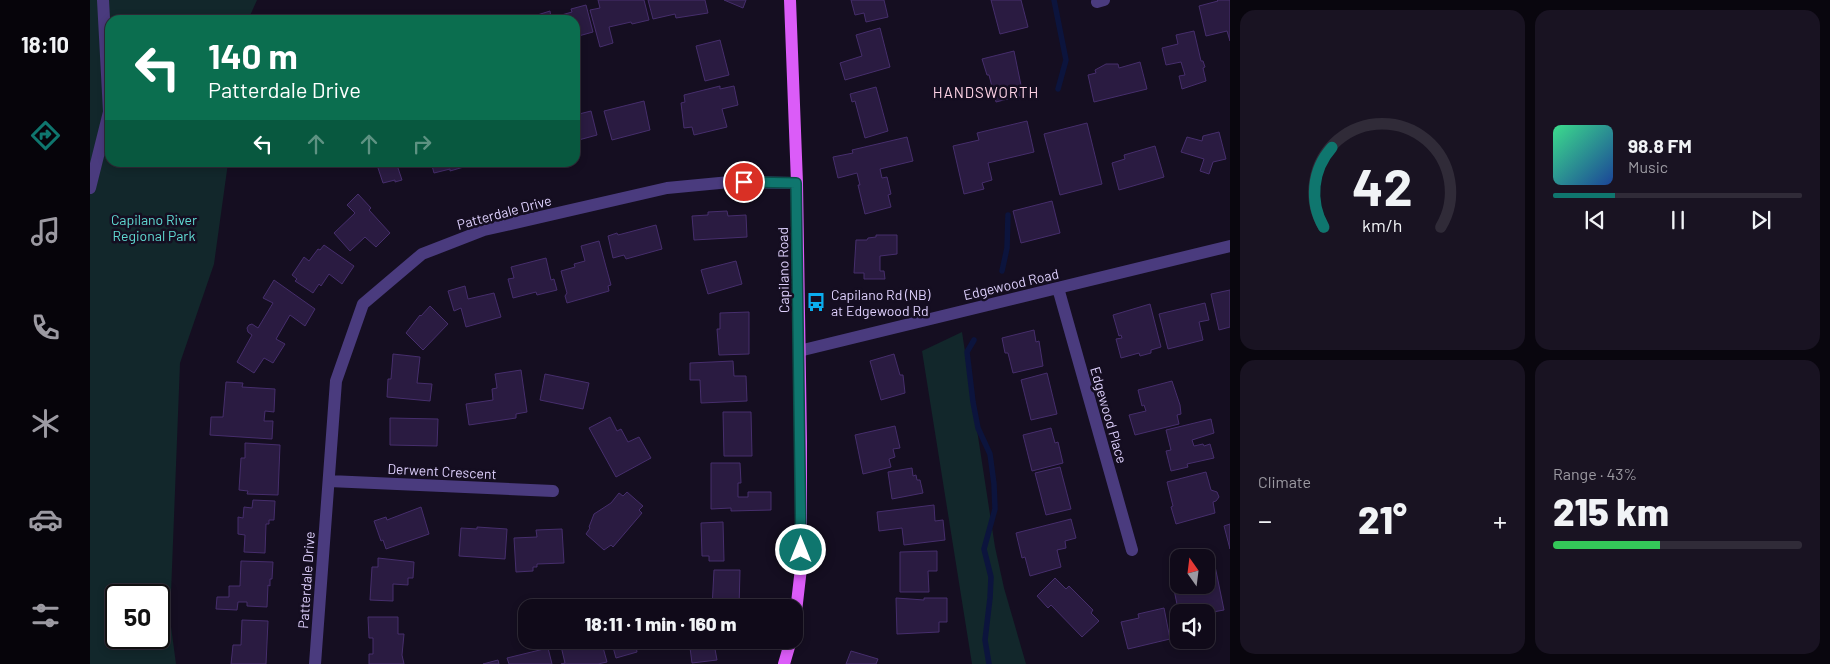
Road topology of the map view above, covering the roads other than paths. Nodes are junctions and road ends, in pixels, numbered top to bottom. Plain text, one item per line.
1 (103, 0) edge
2 (790, 0) edge
3 (105, 37) edge
4 (105, 128) edge
5 (796, 183) junction
6 (90, 188) edge
7 (1230, 246) edge
8 (1058, 288) junction
9 (799, 350) junction
10 (329, 481) junction
11 (553, 491) dead end
12 (1132, 550) dead end
13 (797, 599) edge
14 (788, 649) edge
15 (316, 664) edge
16 (784, 664) edge

1 - 3 street
2 - 5 main road, Capilano Road
4 - 6 street
5 - 9 main road, Capilano Road
5 - 10 street, Patterdale Drive
7 - 8 street, Edgewood Road
8 - 9 street, Edgewood Road
8 - 12 street, Edgewood Place
9 - 13 main road, Capilano Road
10 - 11 street, Derwent Crescent
10 - 15 street, Patterdale Drive
14 - 16 main road

